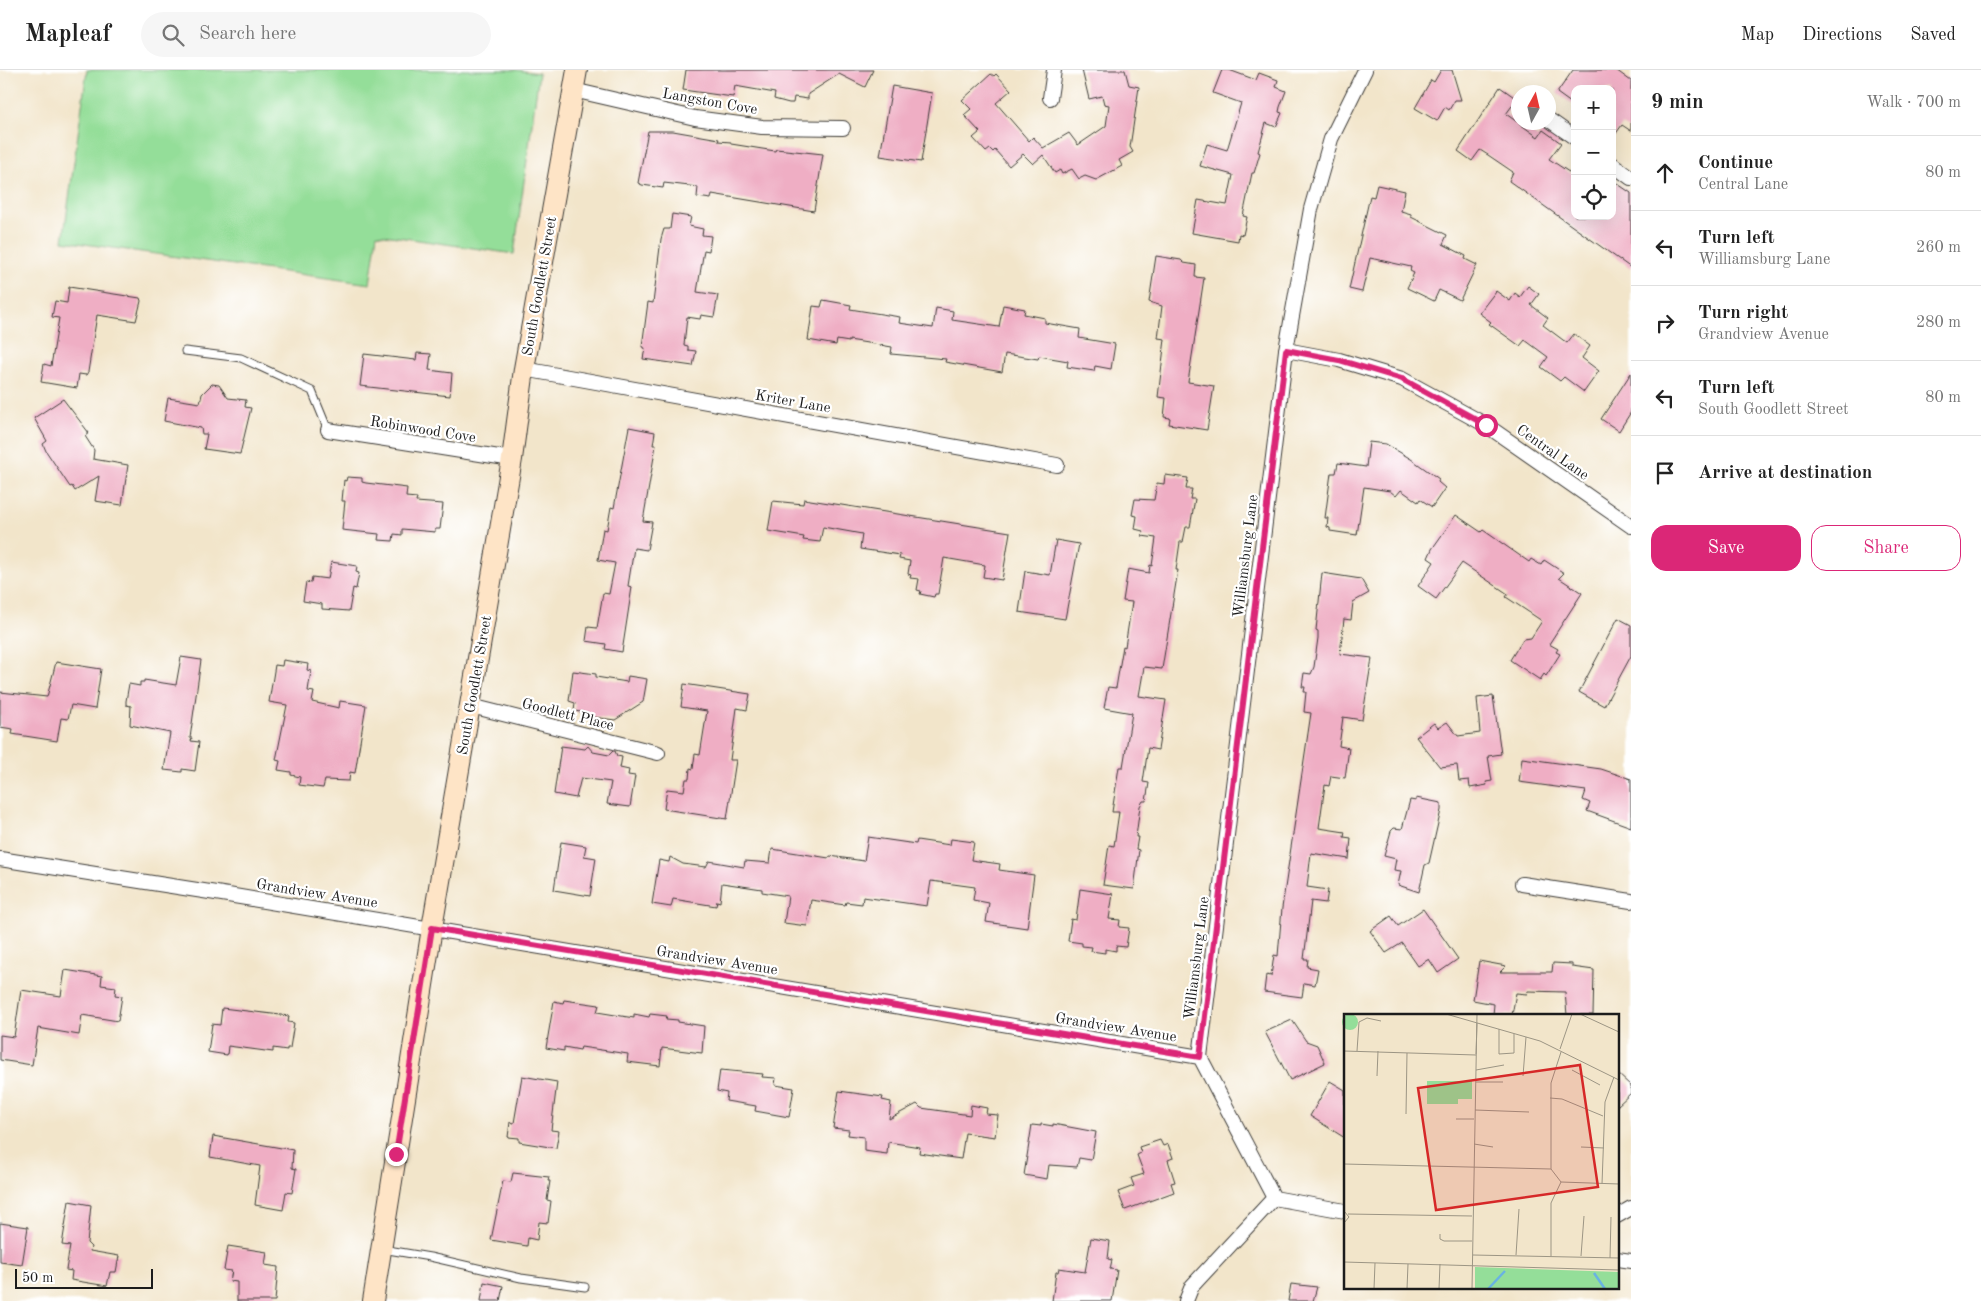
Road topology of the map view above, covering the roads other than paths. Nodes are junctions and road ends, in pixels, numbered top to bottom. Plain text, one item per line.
1 (577, 70) edge
2 (1054, 70) edge
3 (1365, 70) edge
4 (573, 90) junction
5 (1050, 98) dead end
6 (1556, 125) edge
7 (843, 128) dead end
8 (1571, 135) edge
9 (1616, 167) edge
10 (1631, 178) edge
11 (1286, 350) junction
12 (185, 351) dead end
13 (524, 369) junction
14 (328, 430) joint
15 (512, 459) junction
16 (1057, 465) dead end
17 (1631, 526) edge
18 (471, 706) junction
19 (658, 754) dead end
20 (0, 859) edge
21 (1522, 884) dead end
22 (1631, 901) edge
23 (432, 928) junction
24 (1200, 1057) junction
25 (1274, 1198) junction
26 (1631, 1208) edge
27 (1344, 1211) edge
28 (1618, 1215) edge
29 (382, 1249) junction
30 (1618, 1259) edge
31 (1631, 1261) edge
32 (585, 1287) dead end
33 (373, 1301) edge
34 (1186, 1301) edge

1 - 4 main road, South Goodlett Street
2 - 5 street
3 - 11 street, Williamsburg Lane
4 - 7 street, Langston Cove
4 - 13 main road, South Goodlett Street
6 - 8 street
9 - 10 street
11 - 17 street, Central Lane
11 - 24 street, Williamsburg Lane
12 - 14 lane
13 - 15 main road, South Goodlett Street
13 - 16 street, Kriter Lane
14 - 15 street, Robinwood Cove
15 - 18 main road, South Goodlett Street
18 - 19 street, Goodlett Place
18 - 23 main road, South Goodlett Street
20 - 23 street, Grandview Avenue
21 - 22 street
23 - 24 street, Grandview Avenue
23 - 29 main road, South Goodlett Street
24 - 25 street
25 - 27 street
25 - 34 street
26 - 28 street
29 - 32 lane
29 - 33 main road, South Goodlett Street
30 - 31 street

